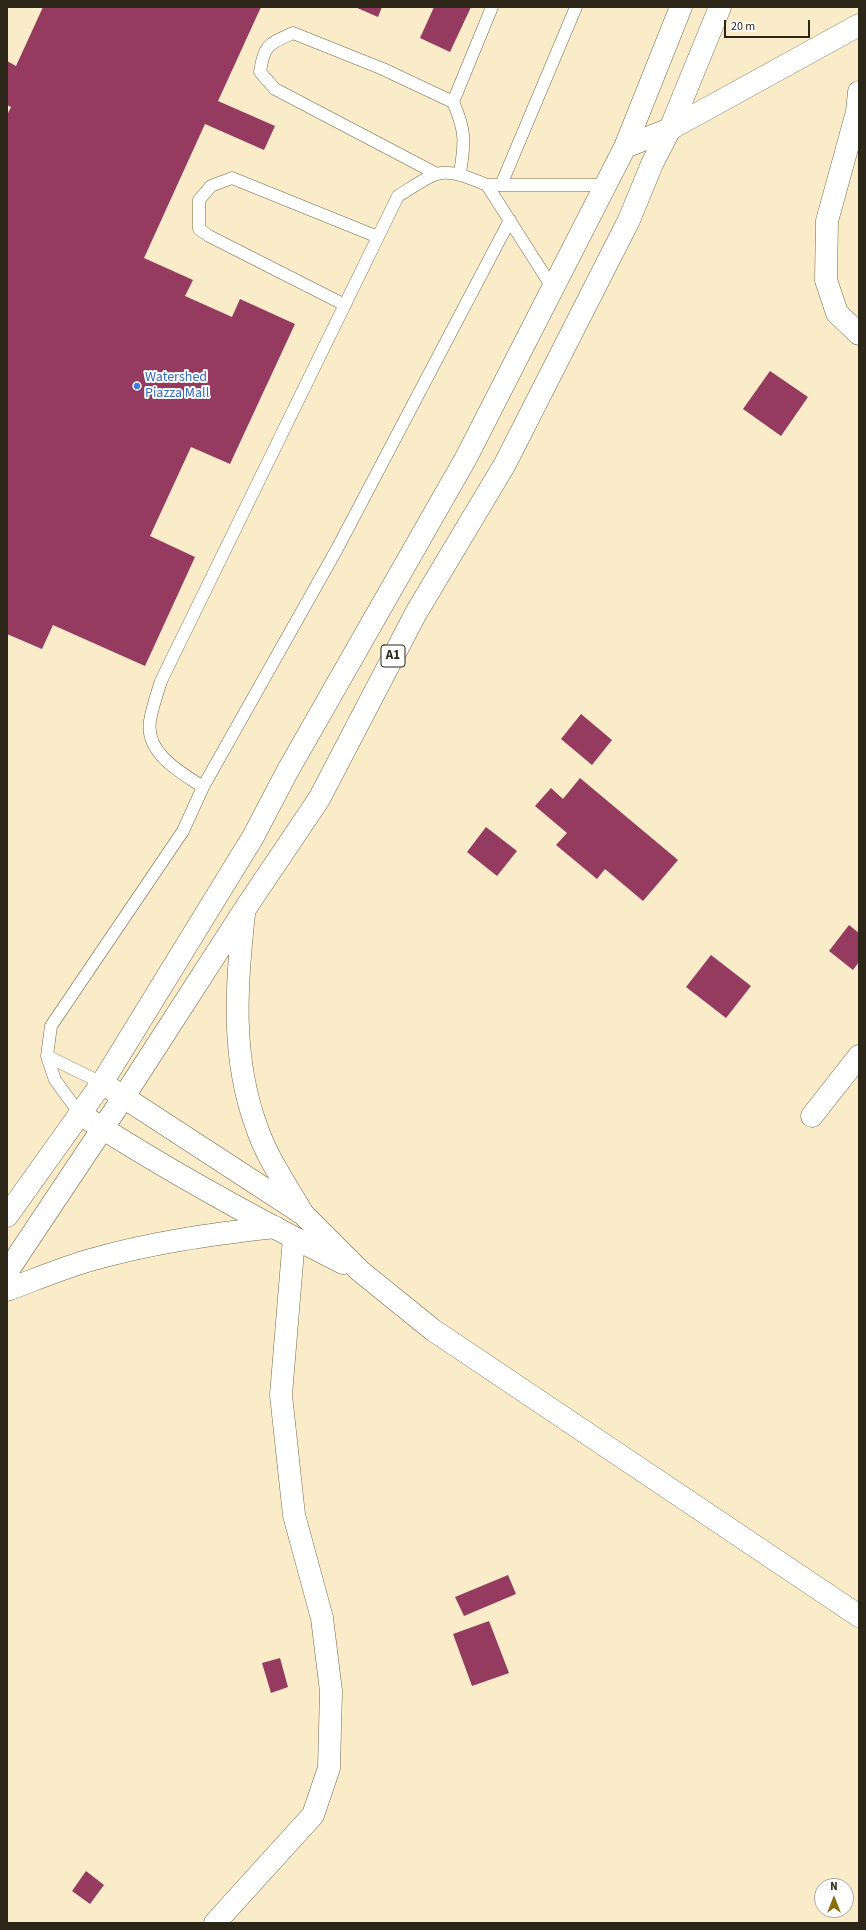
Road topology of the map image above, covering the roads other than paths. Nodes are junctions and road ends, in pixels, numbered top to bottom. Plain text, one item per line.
1 (492, 7) edge
2 (576, 7) edge
3 (680, 7) edge
4 (720, 7) edge
5 (859, 25) edge
6 (859, 92) edge
7 (453, 102) junction
8 (670, 129) junction
9 (625, 147) junction
10 (435, 173) junction
11 (460, 173) junction
12 (487, 185) junction
13 (501, 185) junction
14 (605, 185) junction
15 (510, 220) junction
16 (378, 237) junction
17 (552, 288) junction
18 (345, 305) junction
19 (859, 334) edge
20 (203, 787) junction
21 (245, 908) junction
22 (47, 1056) junction
23 (859, 1056) edge
24 (102, 1083) junction
25 (123, 1098) junction
26 (80, 1114) junction
27 (812, 1116) dead end
28 (103, 1128) junction
29 (302, 1214) junction
30 (7, 1216) edge
31 (275, 1227) junction
32 (294, 1238) junction
33 (360, 1271) junction
34 (7, 1272) edge
35 (7, 1290) edge
36 (859, 1616) edge
37 (215, 1923) edge

1 - 7 lane
2 - 13 lane
3 - 9 main road, A1
4 - 8 main road, A1
5 - 8 main road
6 - 19 main road
7 - 10 lane
7 - 11 lane
8 - 9 main road
8 - 21 main road, A1
9 - 14 main road, A1
10 - 11 lane
10 - 16 lane
11 - 12 lane
12 - 13 lane
12 - 15 lane
13 - 14 lane
14 - 17 main road, A1
15 - 17 lane
15 - 20 lane
16 - 18 lane
16 - 18 lane
17 - 24 main road, A1
18 - 20 lane
20 - 22 lane
21 - 25 main road, A1
21 - 29 main road
22 - 24 lane
22 - 26 lane
23 - 27 main road
24 - 25 main road
24 - 26 main road, A1
25 - 28 main road, A1
25 - 29 main road
26 - 28 main road
26 - 30 main road, A1
28 - 31 main road
28 - 34 main road, A1
29 - 33 main road
31 - 32 main road
31 - 35 main road
32 - 33 main road
32 - 37 main road
33 - 36 main road

